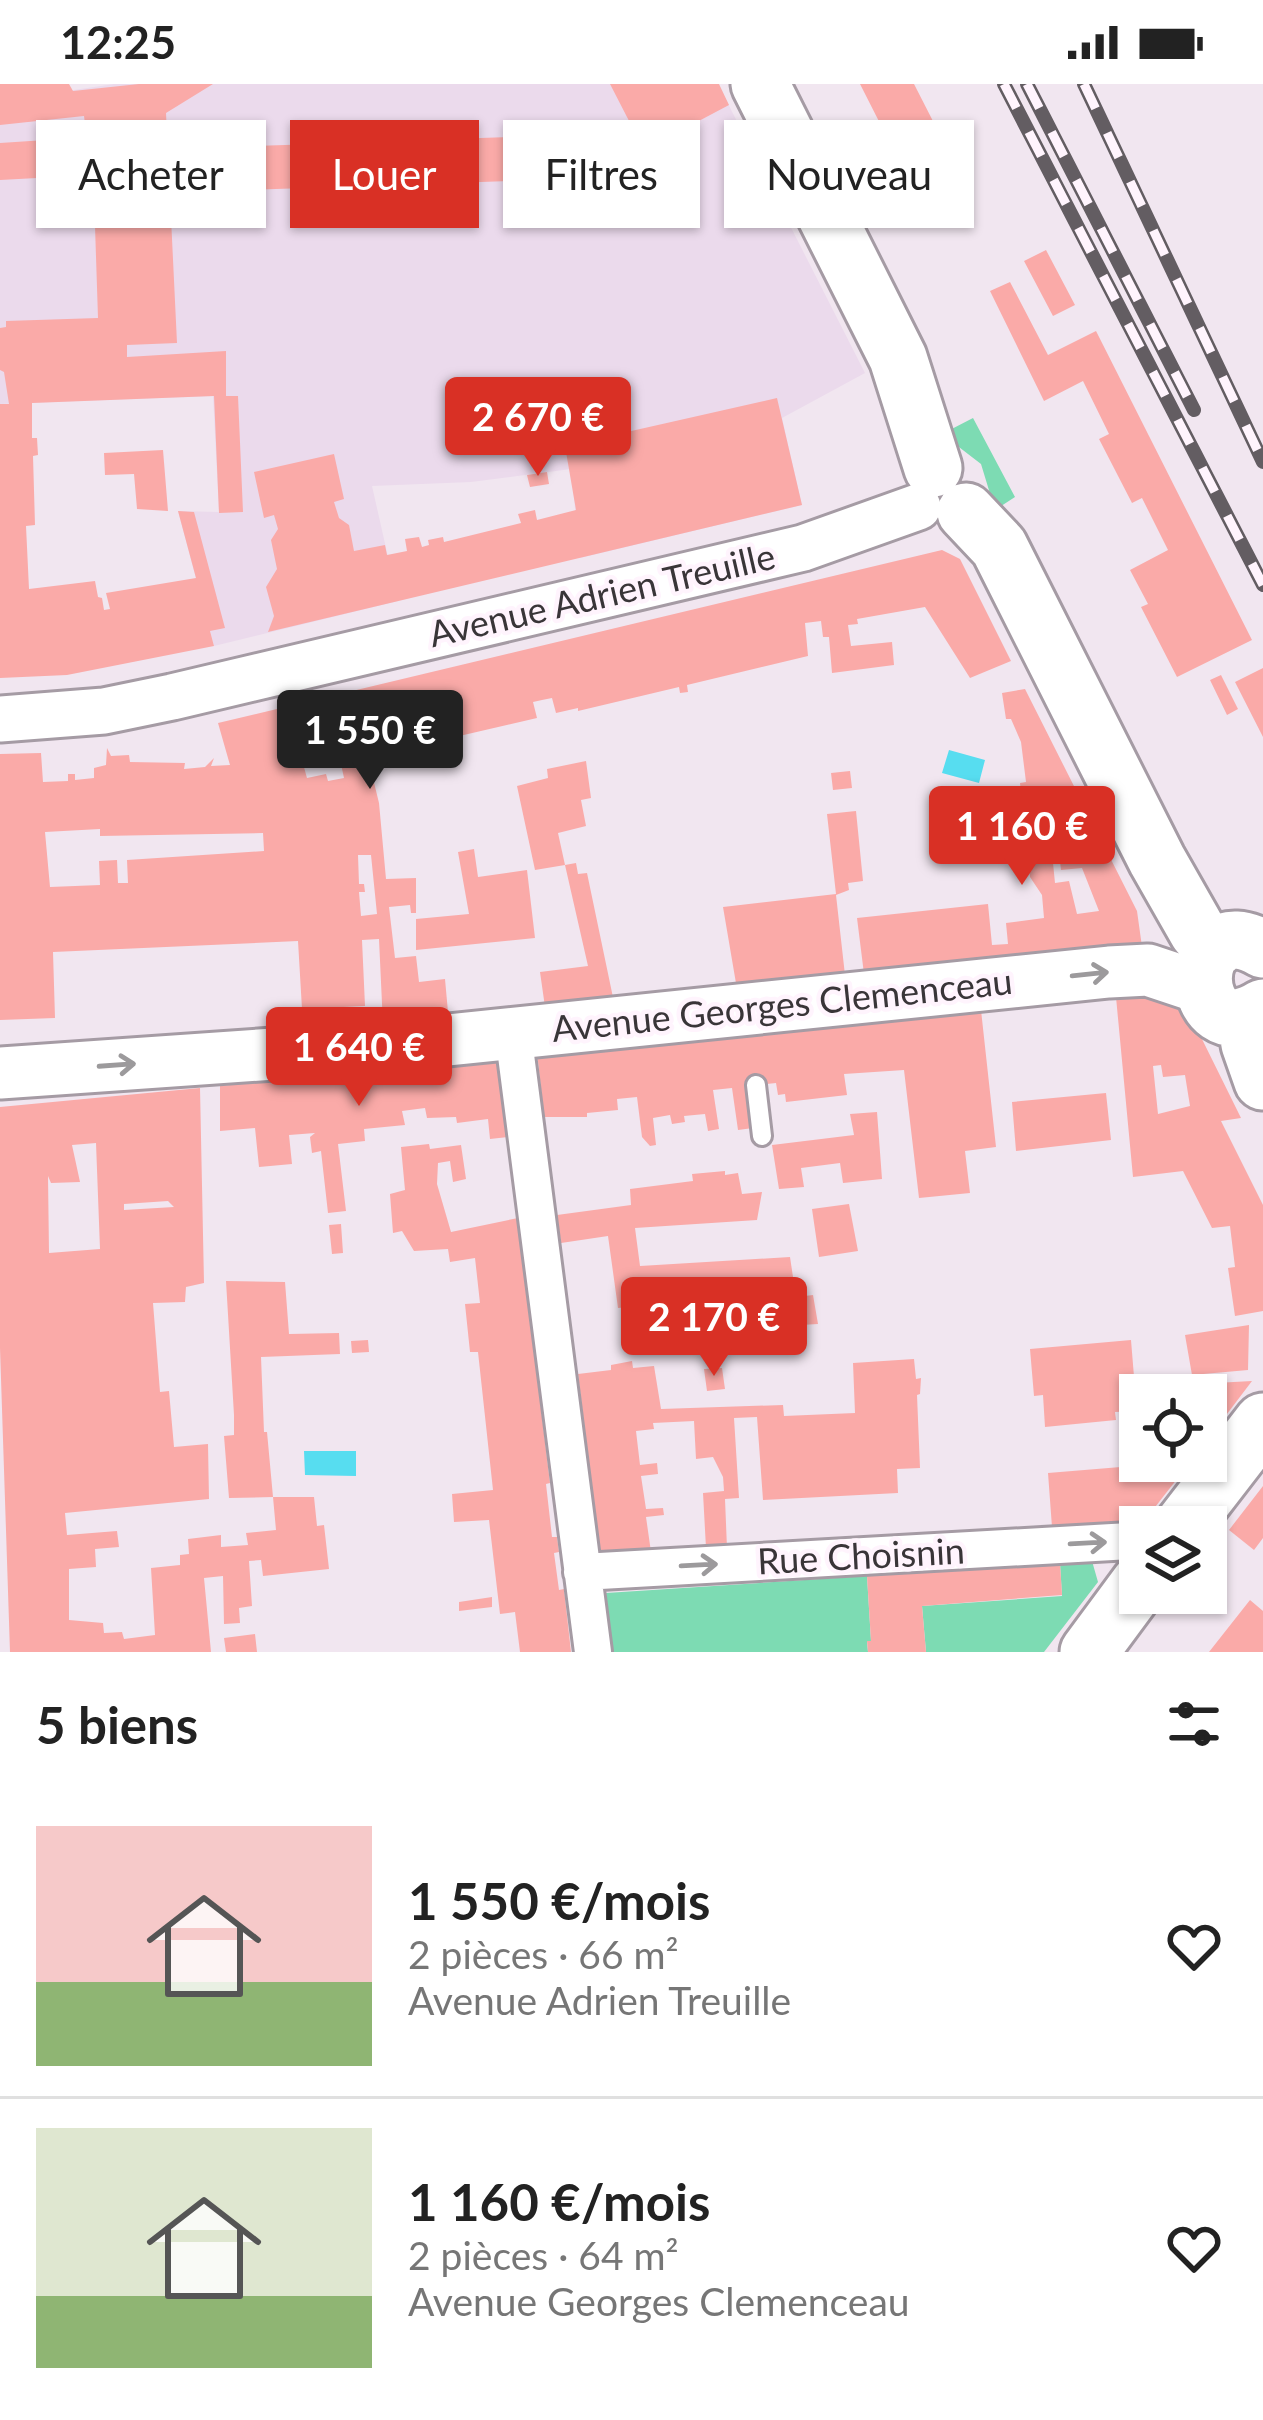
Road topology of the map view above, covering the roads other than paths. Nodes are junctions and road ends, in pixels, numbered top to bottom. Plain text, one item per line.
1 (760, 84) edge
2 (939, 496) junction
3 (0, 719) edge
4 (1238, 982) edge
5 (513, 1032) junction
6 (0, 1073) edge
7 (1263, 1081) edge
8 (756, 1084) dead end
9 (763, 1136) dead end
10 (1263, 1422) edge
11 (1199, 1506) edge
12 (1119, 1541) edge
13 (582, 1572) junction
14 (1119, 1611) edge
15 (593, 1652) edge
16 (1089, 1652) edge

1 - 2 main road
2 - 3 street, Avenue Adrien Treuille
2 - 4 main road
5 -> 4 main road, Avenue Georges Clemenceau
4 - 7 main road
6 -> 5 main road, Avenue Georges Clemenceau
5 - 13 street
8 - 9 lane
10 - 11 main road
13 -> 12 street, Rue Choisnin
13 - 15 street
14 - 16 main road

